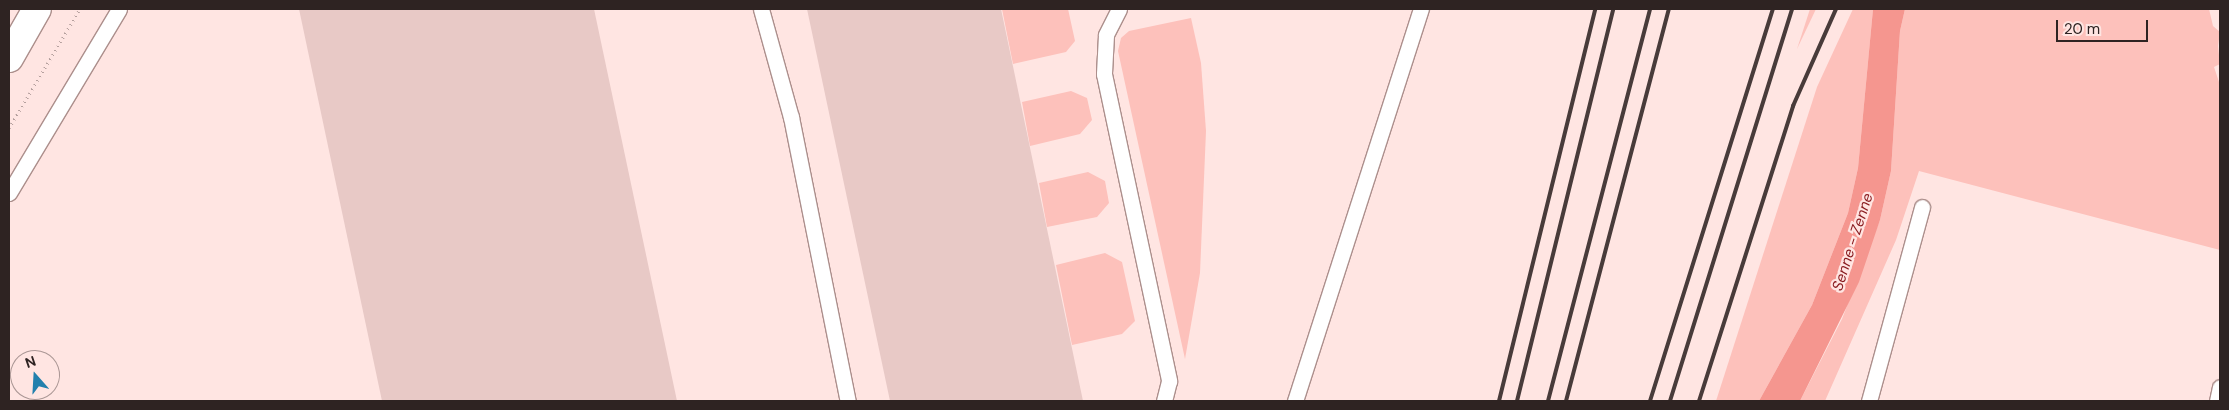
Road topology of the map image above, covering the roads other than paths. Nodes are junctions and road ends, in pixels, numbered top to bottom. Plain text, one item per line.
1 (37, 9) edge
2 (119, 9) edge
3 (761, 9) edge
4 (1119, 9) edge
5 (1421, 9) edge
6 (9, 58) edge
7 (9, 193) edge
8 (1922, 206) dead end
9 (2220, 388) edge
10 (848, 401) edge
11 (1164, 401) edge
12 (1295, 401) edge
13 (1869, 401) edge
14 (2217, 401) edge

1 - 6 main road
2 - 7 lane
3 - 10 lane
4 - 11 lane
5 - 12 lane
8 - 13 lane
9 - 14 lane

